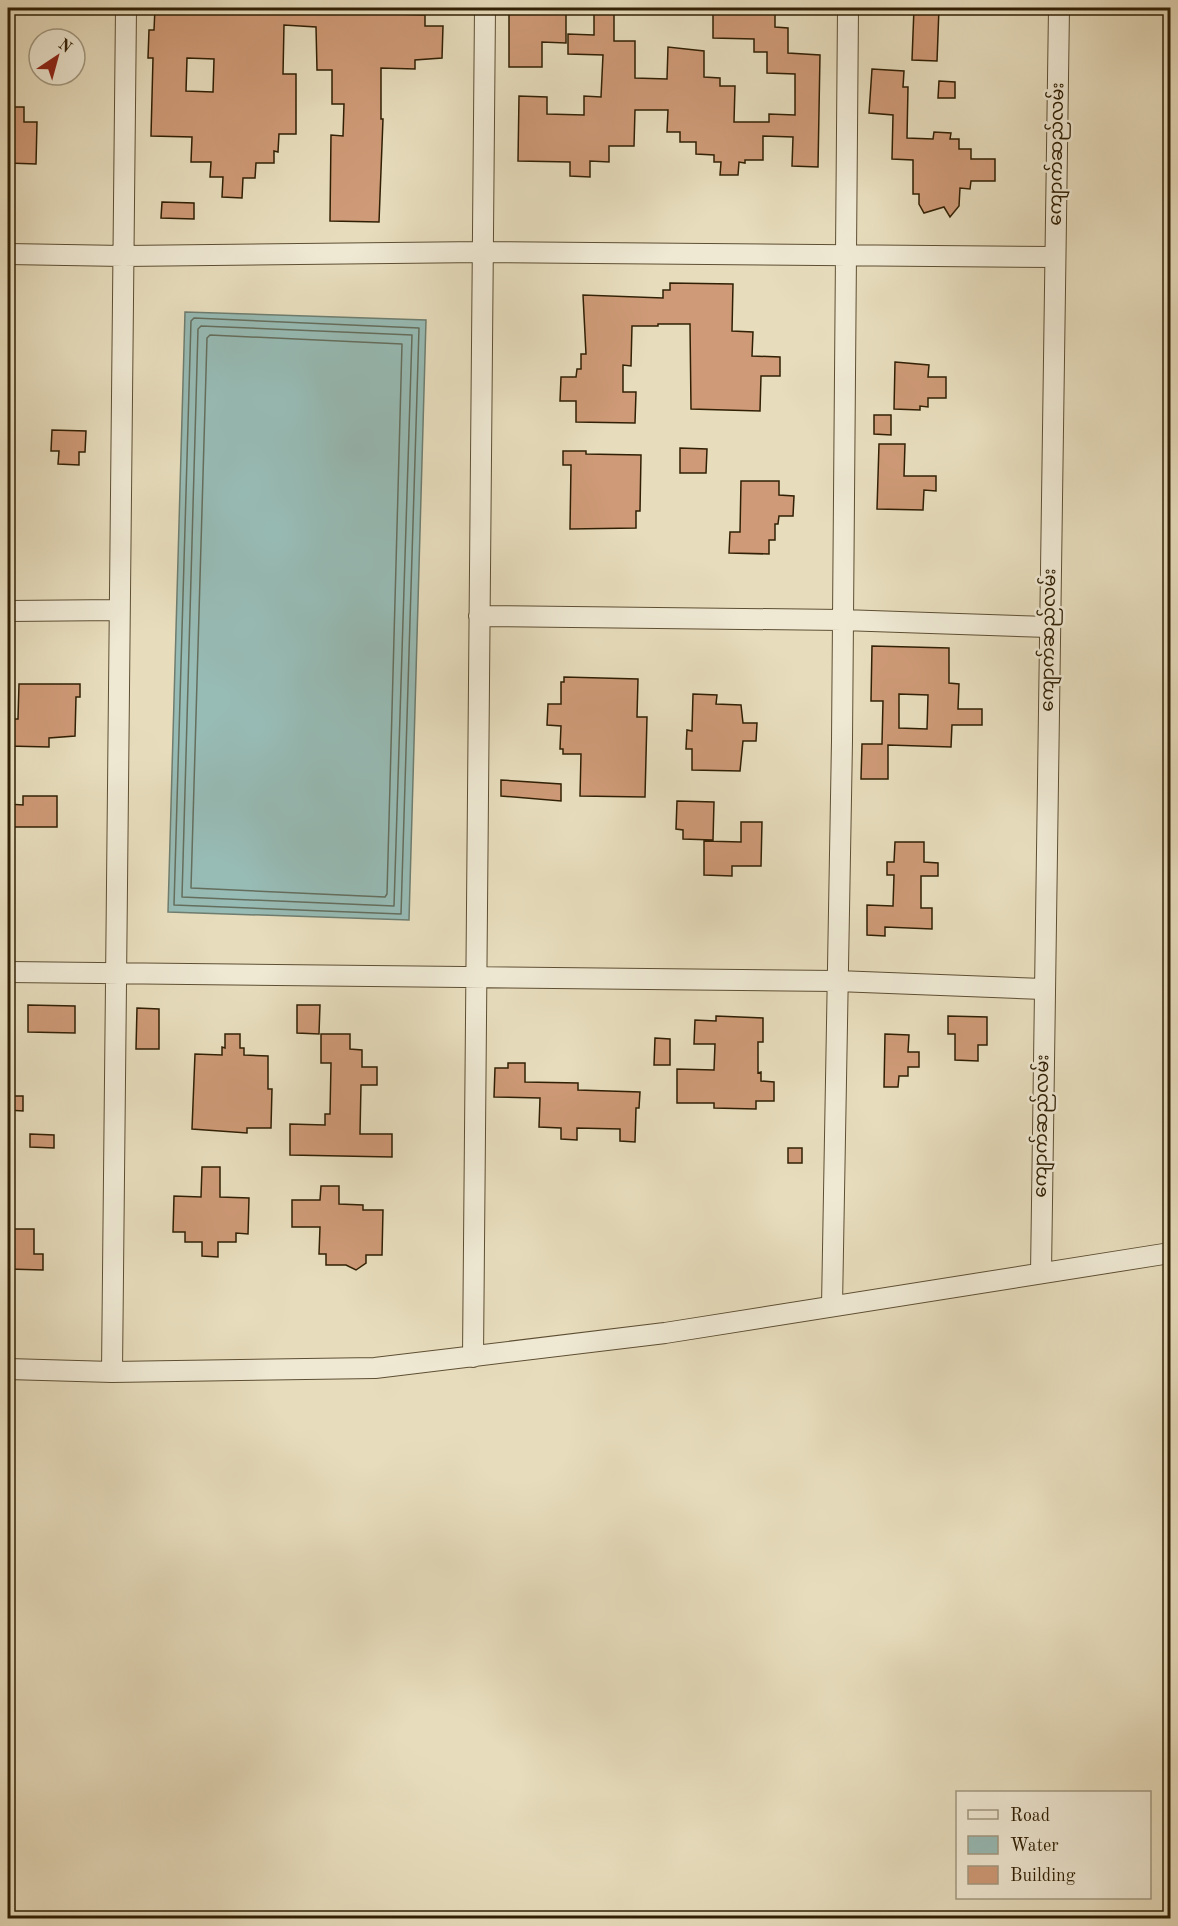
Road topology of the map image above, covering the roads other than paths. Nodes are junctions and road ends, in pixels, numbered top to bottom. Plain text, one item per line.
1 (126, 8) edge
2 (485, 8) edge
3 (848, 8) edge
4 (1059, 8) edge
5 (482, 252) junction
6 (8, 254) edge
7 (123, 256) junction
8 (846, 256) junction
9 (1055, 258) junction
10 (119, 610) junction
11 (8, 611) edge
12 (479, 616) junction
13 (842, 620) junction
14 (1049, 627) junction
15 (8, 972) edge
16 (116, 974) junction
17 (476, 978) junction
18 (837, 981) junction
19 (1043, 989) junction
20 (1170, 1253) edge
21 (1041, 1273) junction
22 (832, 1306) junction
23 (473, 1357) junction
24 (8, 1369) edge
25 (112, 1372) junction

1 - 7 street
2 - 5 street
3 - 8 street
4 - 9 street, ကျောက်ဆည်လမ်း
5 - 7 street
5 - 8 street
5 - 12 street
6 - 7 street
7 - 10 street
8 - 9 street
8 - 13 street
9 - 14 street, ကျောက်ဆည်လမ်း
10 - 11 street
10 - 16 street
12 - 13 street
12 - 17 street
13 - 14 street
13 - 18 street
14 - 19 street, ကျောက်ဆည်လမ်း
15 - 16 street
16 - 17 street
16 - 25 street
17 - 18 street
17 - 23 street
18 - 19 street
18 - 22 street
19 - 21 street, ကျောက်ဆည်လမ်း
20 - 21 street
21 - 22 street
22 - 23 street
23 - 25 street
24 - 25 street

